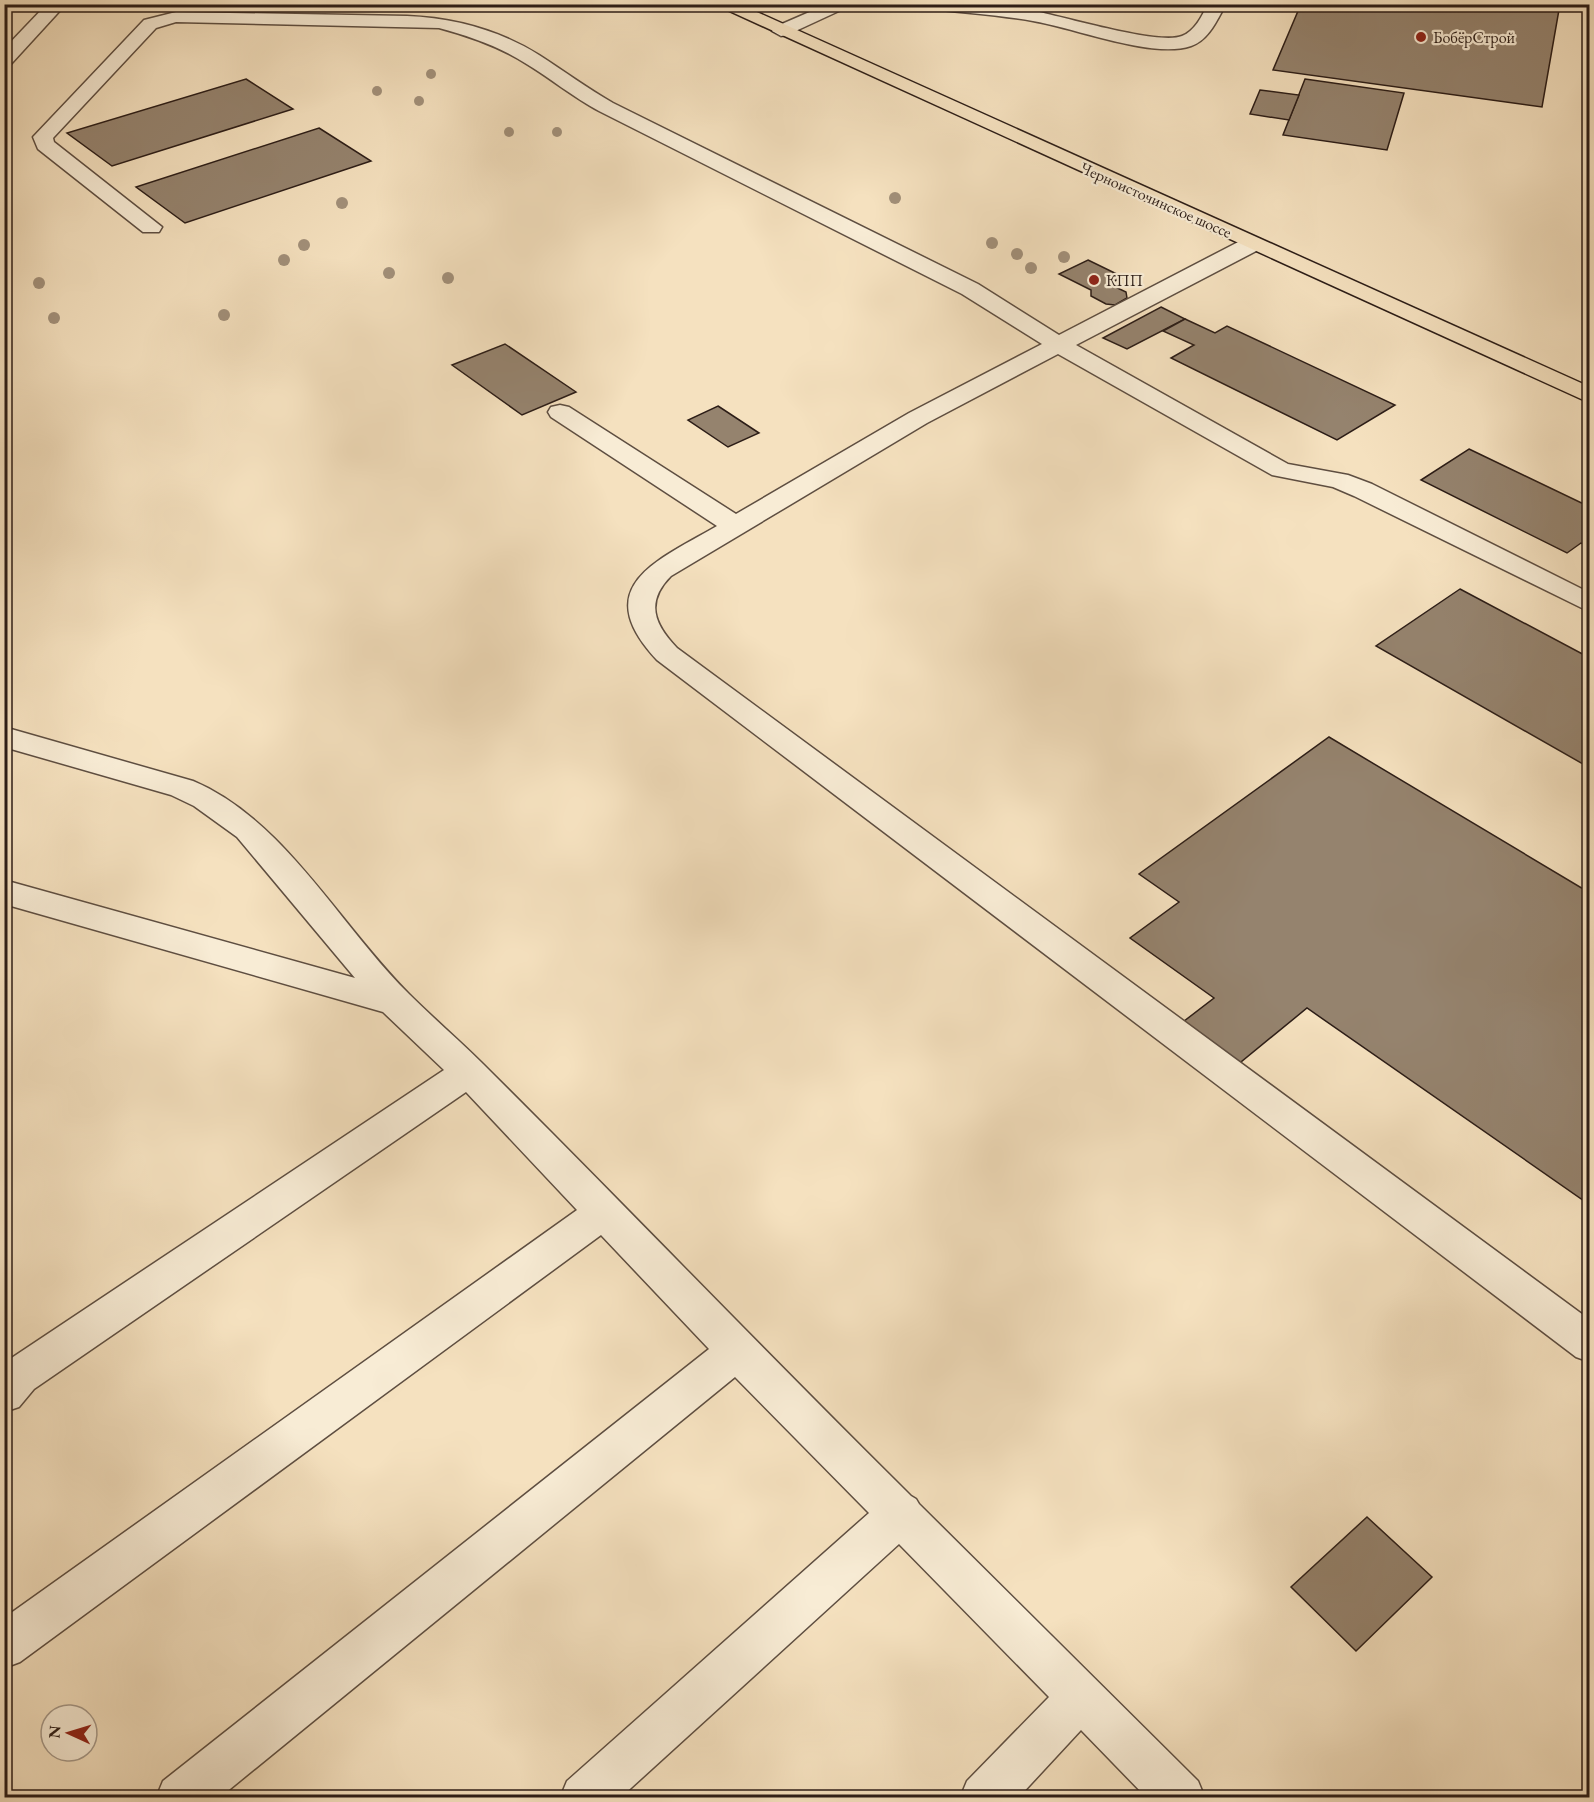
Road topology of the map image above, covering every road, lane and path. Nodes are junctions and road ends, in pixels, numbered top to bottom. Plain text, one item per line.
1 (57, 4) edge
2 (723, 4) edge
3 (845, 4) edge
4 (932, 4) edge
5 (1217, 4) edge
6 (781, 31) junction
7 (4, 60) edge
8 (151, 228) dead end
9 (1252, 244) junction
10 (1059, 345) junction
11 (1590, 396) edge
12 (560, 412) dead end
13 (736, 526) junction
14 (1590, 604) edge
15 (4, 737) edge
16 (4, 892) edge
17 (395, 1002) junction
18 (469, 1072) junction
19 (604, 1212) junction
20 (1590, 1344) edge
21 (737, 1352) junction
22 (4, 1394) edge
23 (901, 1513) junction
24 (4, 1646) edge
25 (1081, 1697) junction
26 (180, 1797) edge
27 (584, 1797) edge
28 (984, 1797) edge
29 (1181, 1797) edge

1 - 7 street
2 - 6 main road, Черноисточинское шоссе
3 - 6 street
4 - 5 street
6 - 9 main road, Черноисточинское шоссе
8 - 10 street
9 - 10 street
9 - 11 main road, Черноисточинское шоссе
10 - 13 street
10 - 14 street
12 - 13 street
13 - 20 street
15 - 17 street
16 - 17 street
17 - 18 street
18 - 19 street
18 - 22 street
19 - 21 street
19 - 24 street
21 - 23 street
21 - 26 street
23 - 25 street
23 - 27 street
25 - 28 street
25 - 29 street

